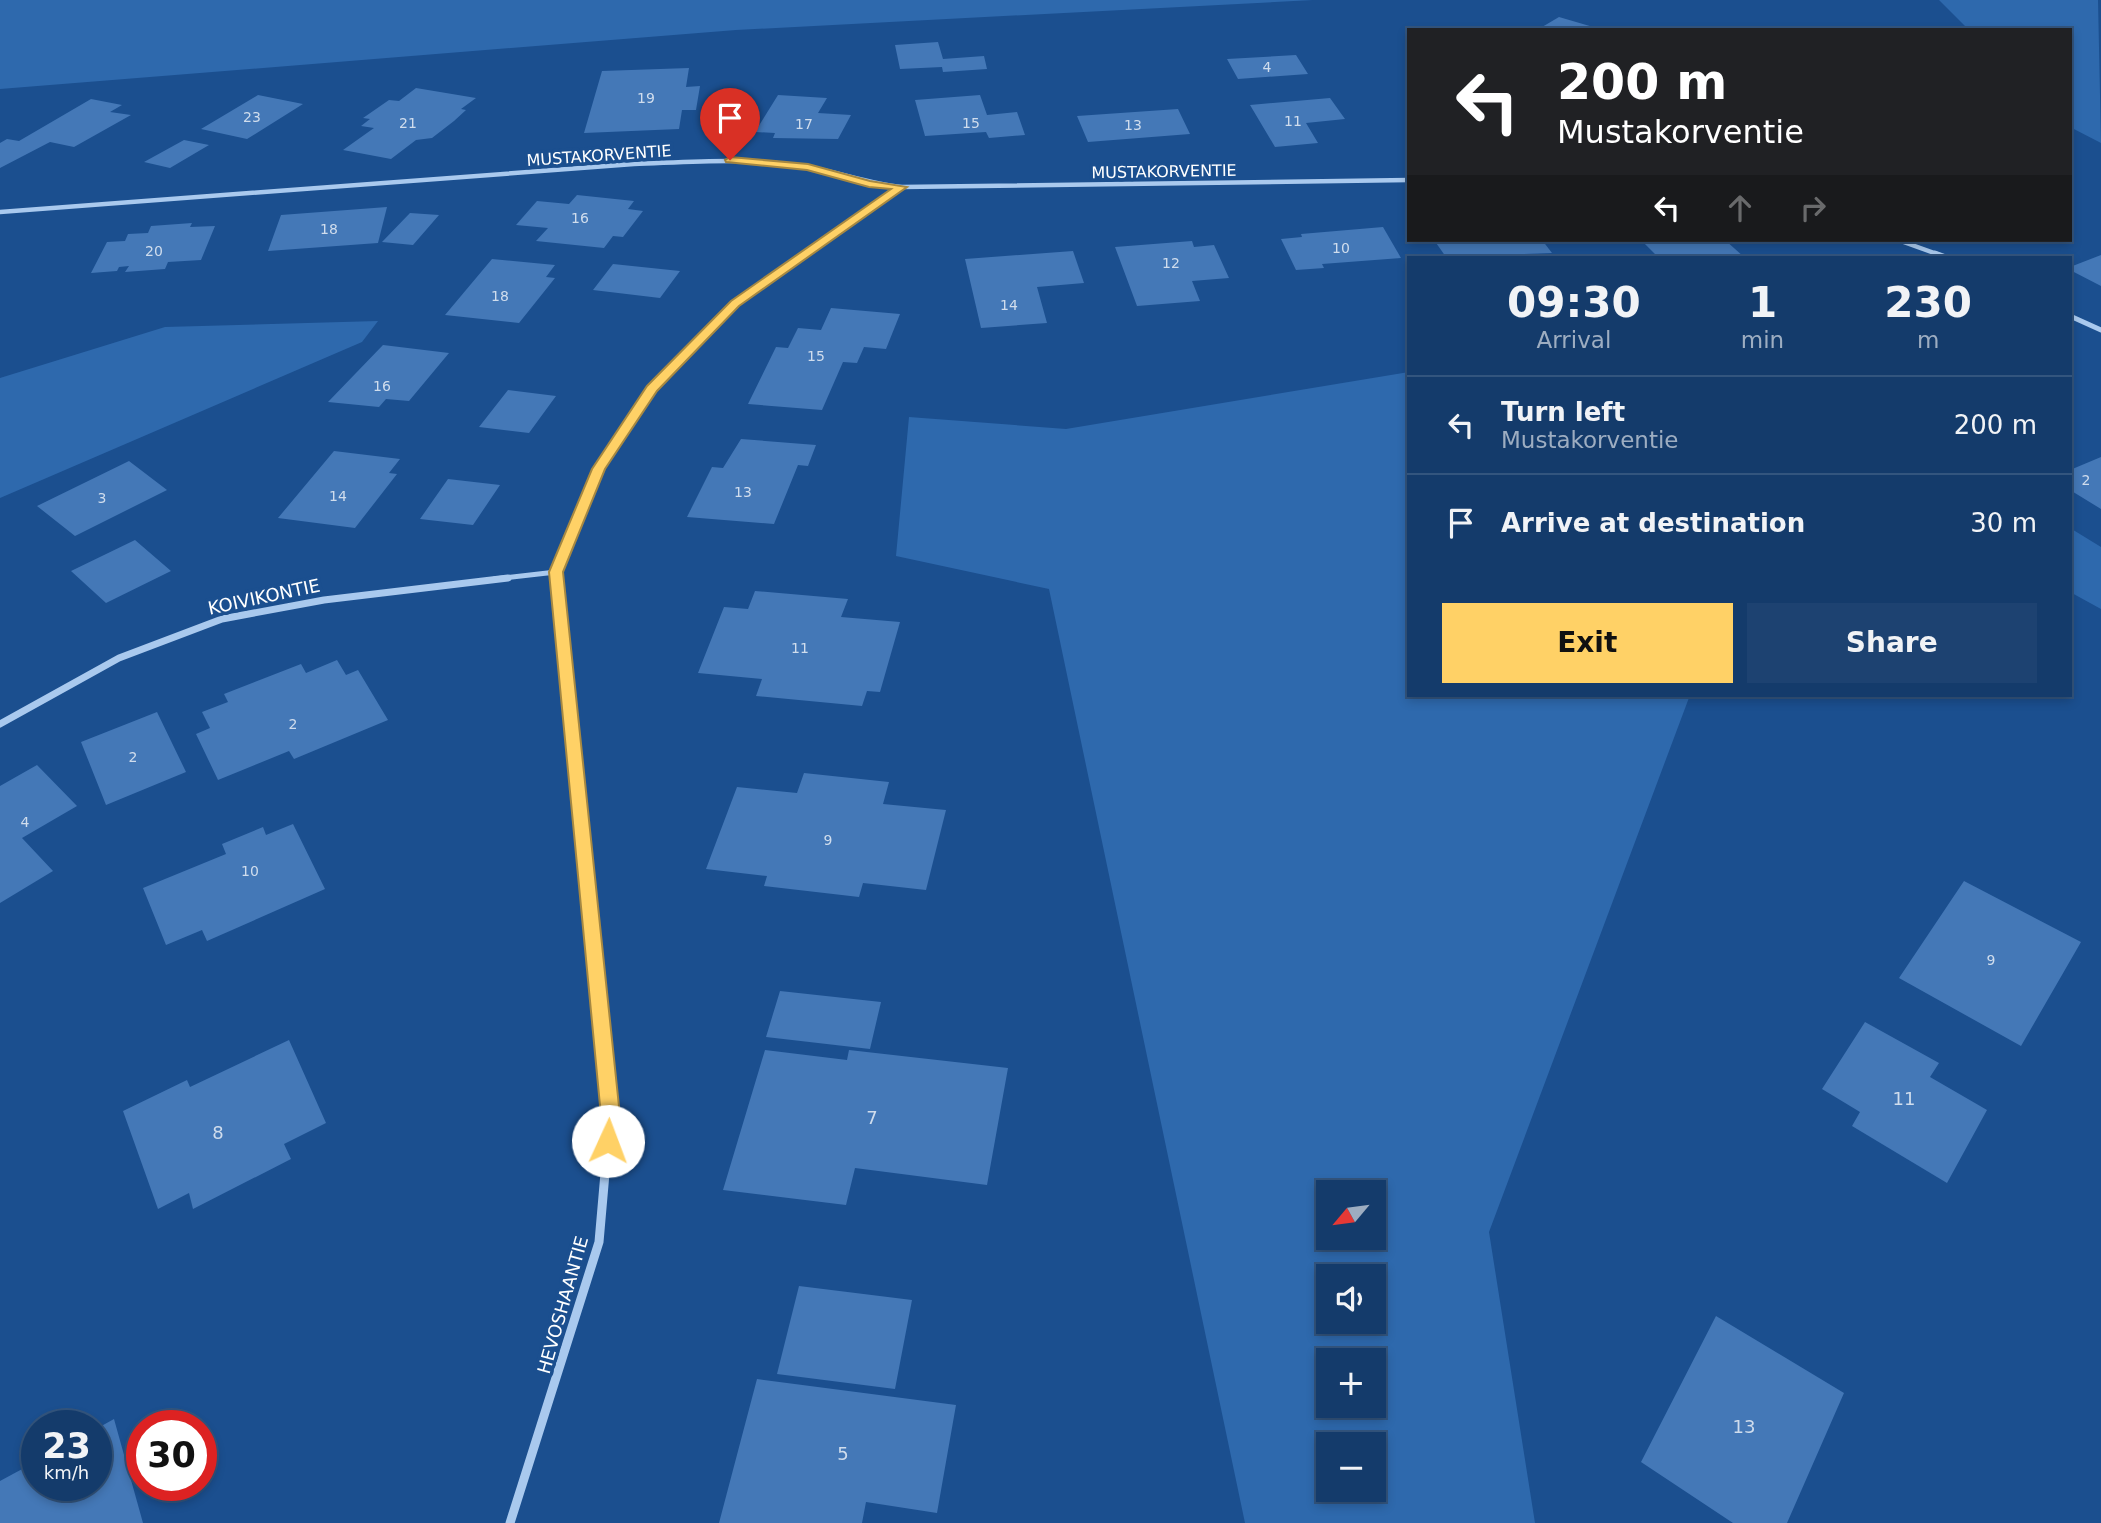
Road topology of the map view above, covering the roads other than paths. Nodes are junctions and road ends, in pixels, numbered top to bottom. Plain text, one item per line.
1 (1407, 180) edge
2 (902, 187) junction
3 (0, 212) edge
4 (1904, 242) edge
5 (1943, 256) edge
6 (2072, 317) edge
7 (2101, 330) edge
8 (556, 572) junction
9 (0, 724) edge
10 (510, 1523) edge

1 - 2 street, MUSTAKORVENTIE
2 - 3 street, MUSTAKORVENTIE
2 - 8 street, HEVOSHAANTIE
4 - 5 street
6 - 7 street
8 - 9 street, KOIVIKONTIE
8 - 10 street, HEVOSHAANTIE

